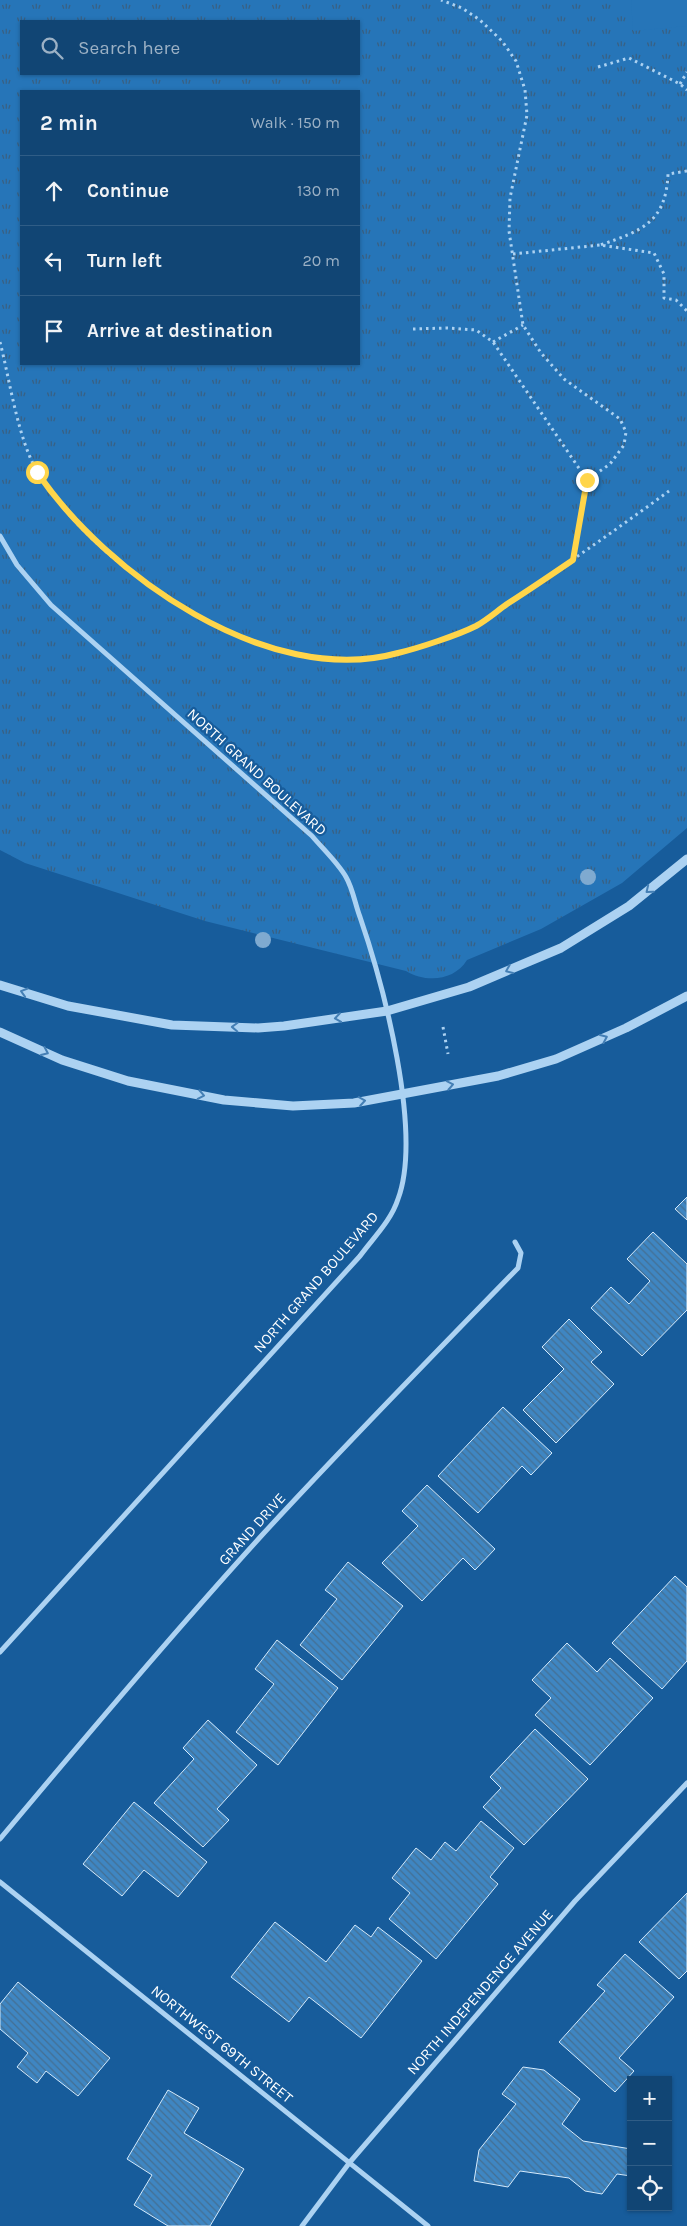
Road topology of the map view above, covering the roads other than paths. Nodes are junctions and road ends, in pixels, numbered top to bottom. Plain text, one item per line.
1 (0, 536) edge
2 (687, 859) edge
3 (0, 985) edge
4 (687, 996) edge
5 (387, 1011) junction
6 (0, 1032) edge
7 (402, 1095) junction
8 (515, 1242) dead end
9 (0, 1652) edge
10 (687, 1783) edge
11 (0, 1839) edge
12 (0, 1882) edge
13 (350, 2162) junction
14 (302, 2226) edge
15 (428, 2226) edge

1 - 5 street, NORTH GRAND BOULEVARD
2 -> 5 street
5 -> 3 street
7 -> 4 street
5 - 7 street, NORTH GRAND BOULEVARD
6 -> 7 street
7 - 9 street, NORTH GRAND BOULEVARD
8 - 11 street, GRAND DRIVE
10 - 13 street, NORTH INDEPENDENCE AVENUE
12 - 13 street, NORTHWEST 69TH STREET
13 - 14 street, NORTH INDEPENDENCE AVENUE
13 - 15 street, NORTHWEST 69TH STREET

